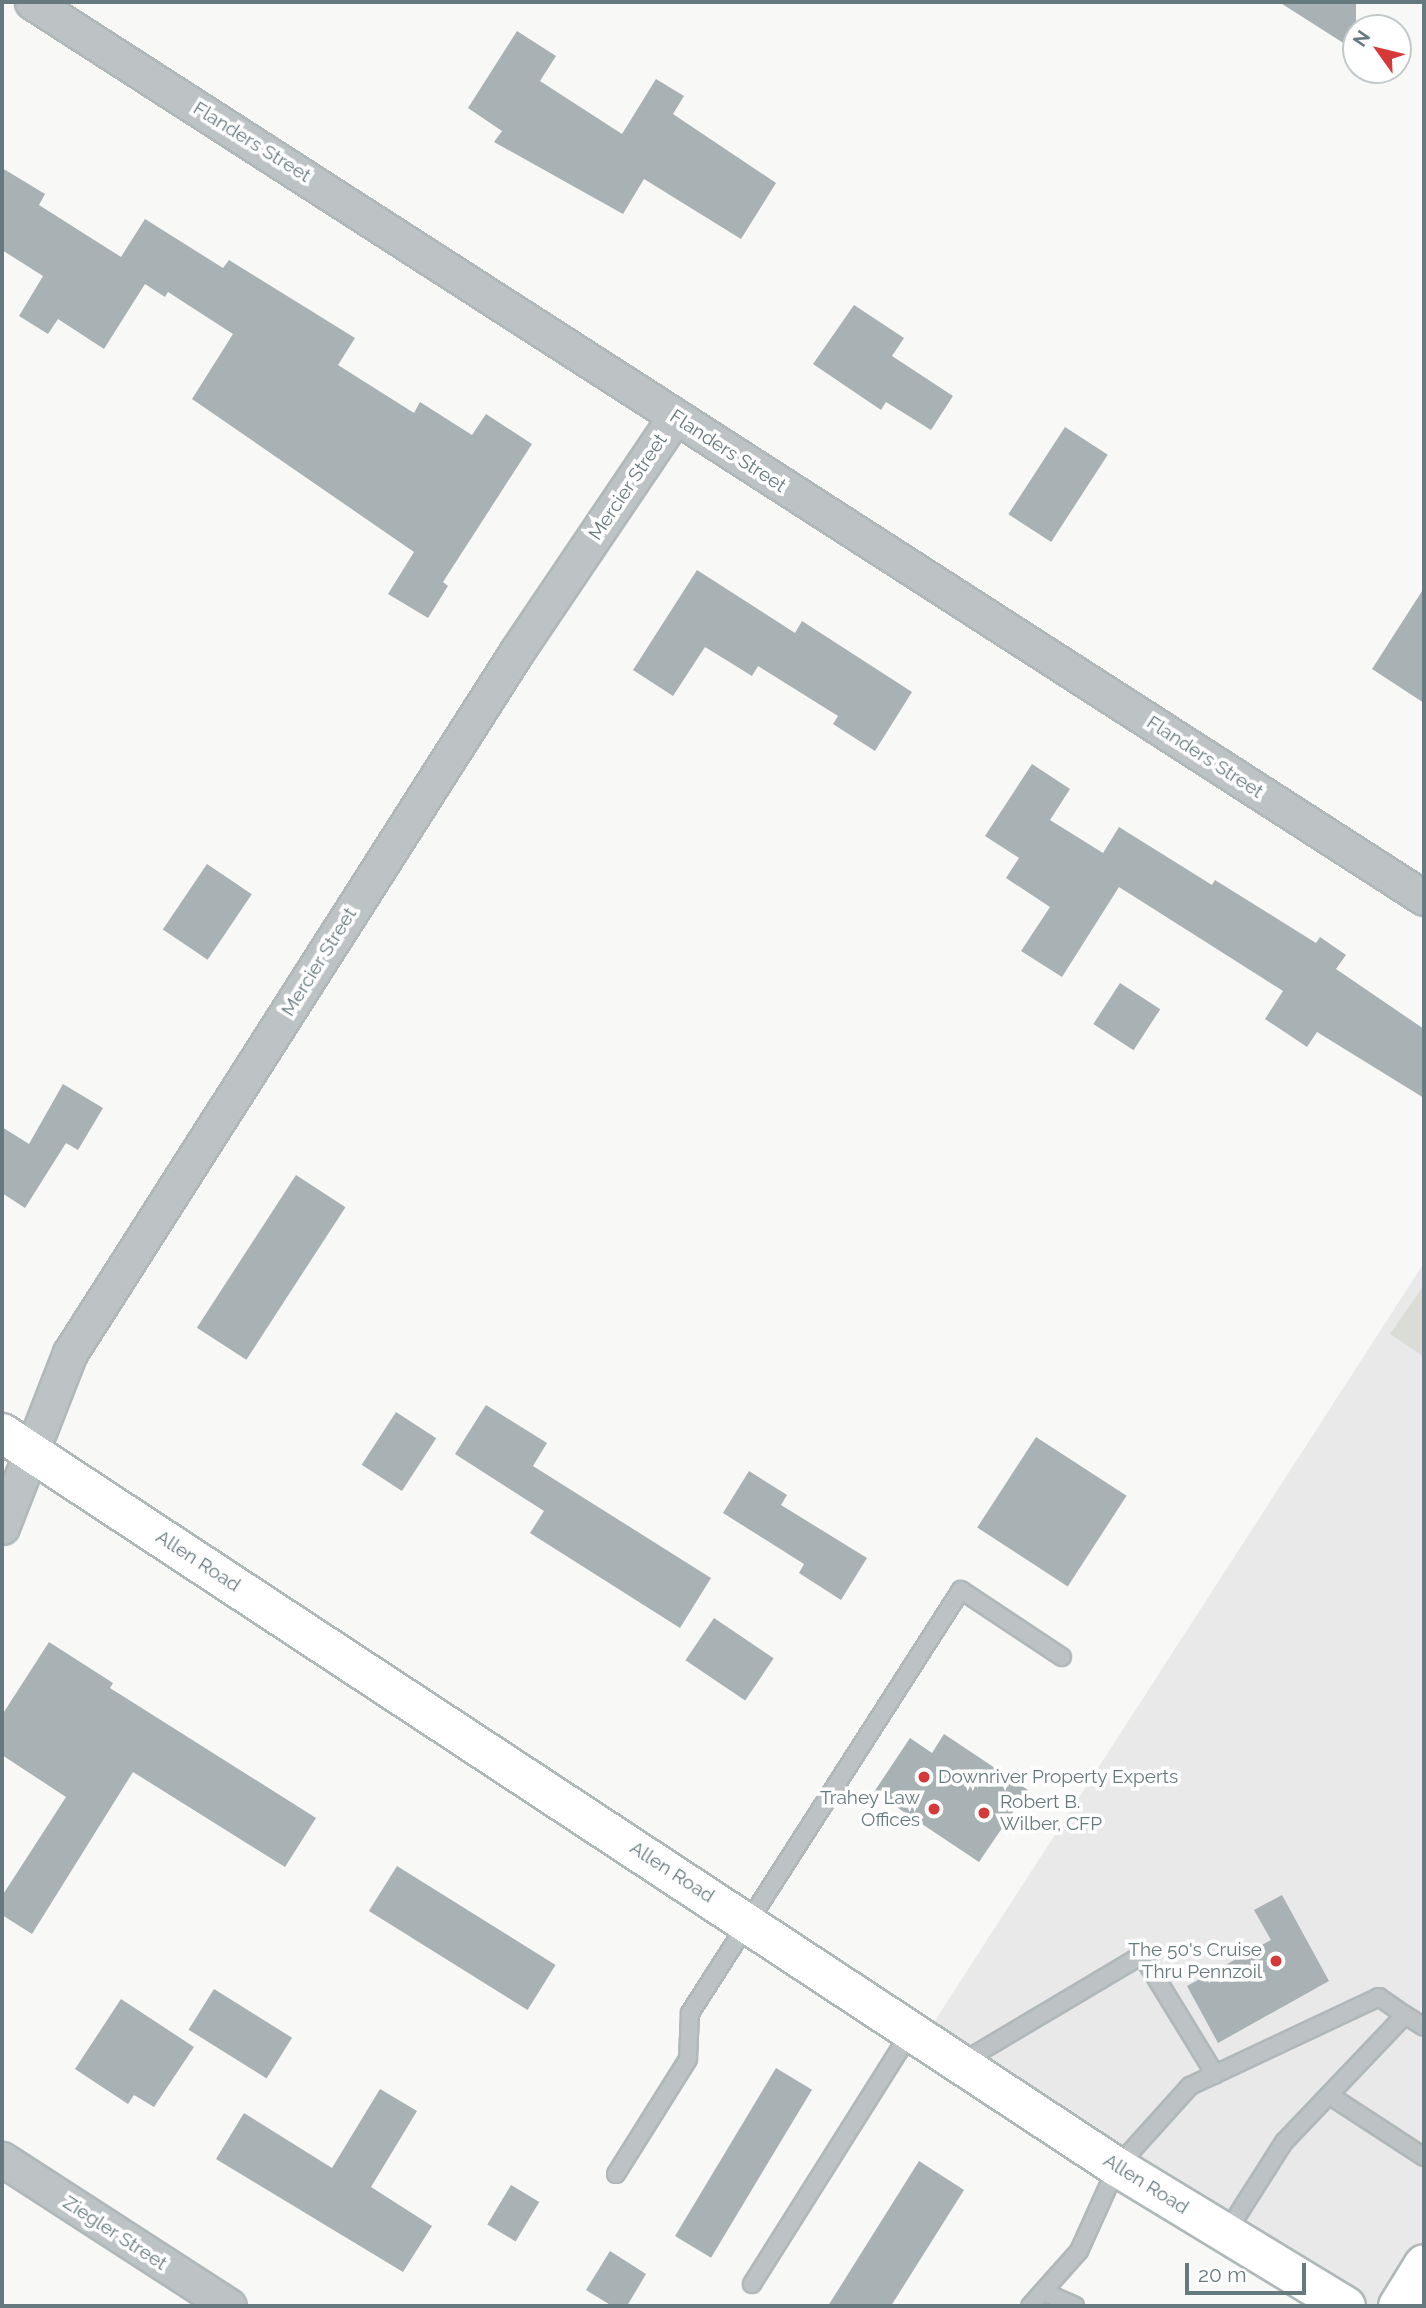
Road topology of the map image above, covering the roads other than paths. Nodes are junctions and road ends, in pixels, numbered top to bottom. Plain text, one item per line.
1 (32, 2) edge
2 (675, 417) junction
3 (1424, 898) edge
4 (17, 1442) edge
5 (2, 1527) edge
6 (1062, 1657) dead end
7 (746, 1920) junction
8 (1405, 2015) junction
9 (1424, 2027) edge
10 (913, 2028) junction
11 (964, 2061) junction
12 (1215, 2074) junction
13 (1329, 2095) junction
14 (1424, 2157) edge
15 (2, 2159) edge
16 (1117, 2167) junction
17 (616, 2174) dead end
18 (1226, 2233) junction
19 (1424, 2264) edge
20 (752, 2284) dead end
21 (1044, 2292) junction
22 (229, 2306) edge
23 (1030, 2306) edge
24 (1075, 2306) edge
25 (1346, 2306) edge
26 (1398, 2306) edge

1 - 2 street, Flanders Street
2 - 3 street, Flanders Street
2 - 4 street, Mercier Street
4 - 5 street, Mercier Street
4 - 7 main road, Allen Road
6 - 7 lane
7 - 10 main road, Allen Road
7 - 17 lane
8 - 9 lane
8 - 12 lane
8 - 13 lane
10 - 11 main road, Allen Road
10 - 20 lane
11 - 12 lane
11 - 16 main road, Allen Road
12 - 16 lane
13 - 14 lane
13 - 18 lane
15 - 22 street, Ziegler Street
16 - 18 main road, Allen Road
16 - 21 lane
18 - 25 main road, Allen Road
19 - 26 main road
21 - 23 lane
21 - 24 lane

